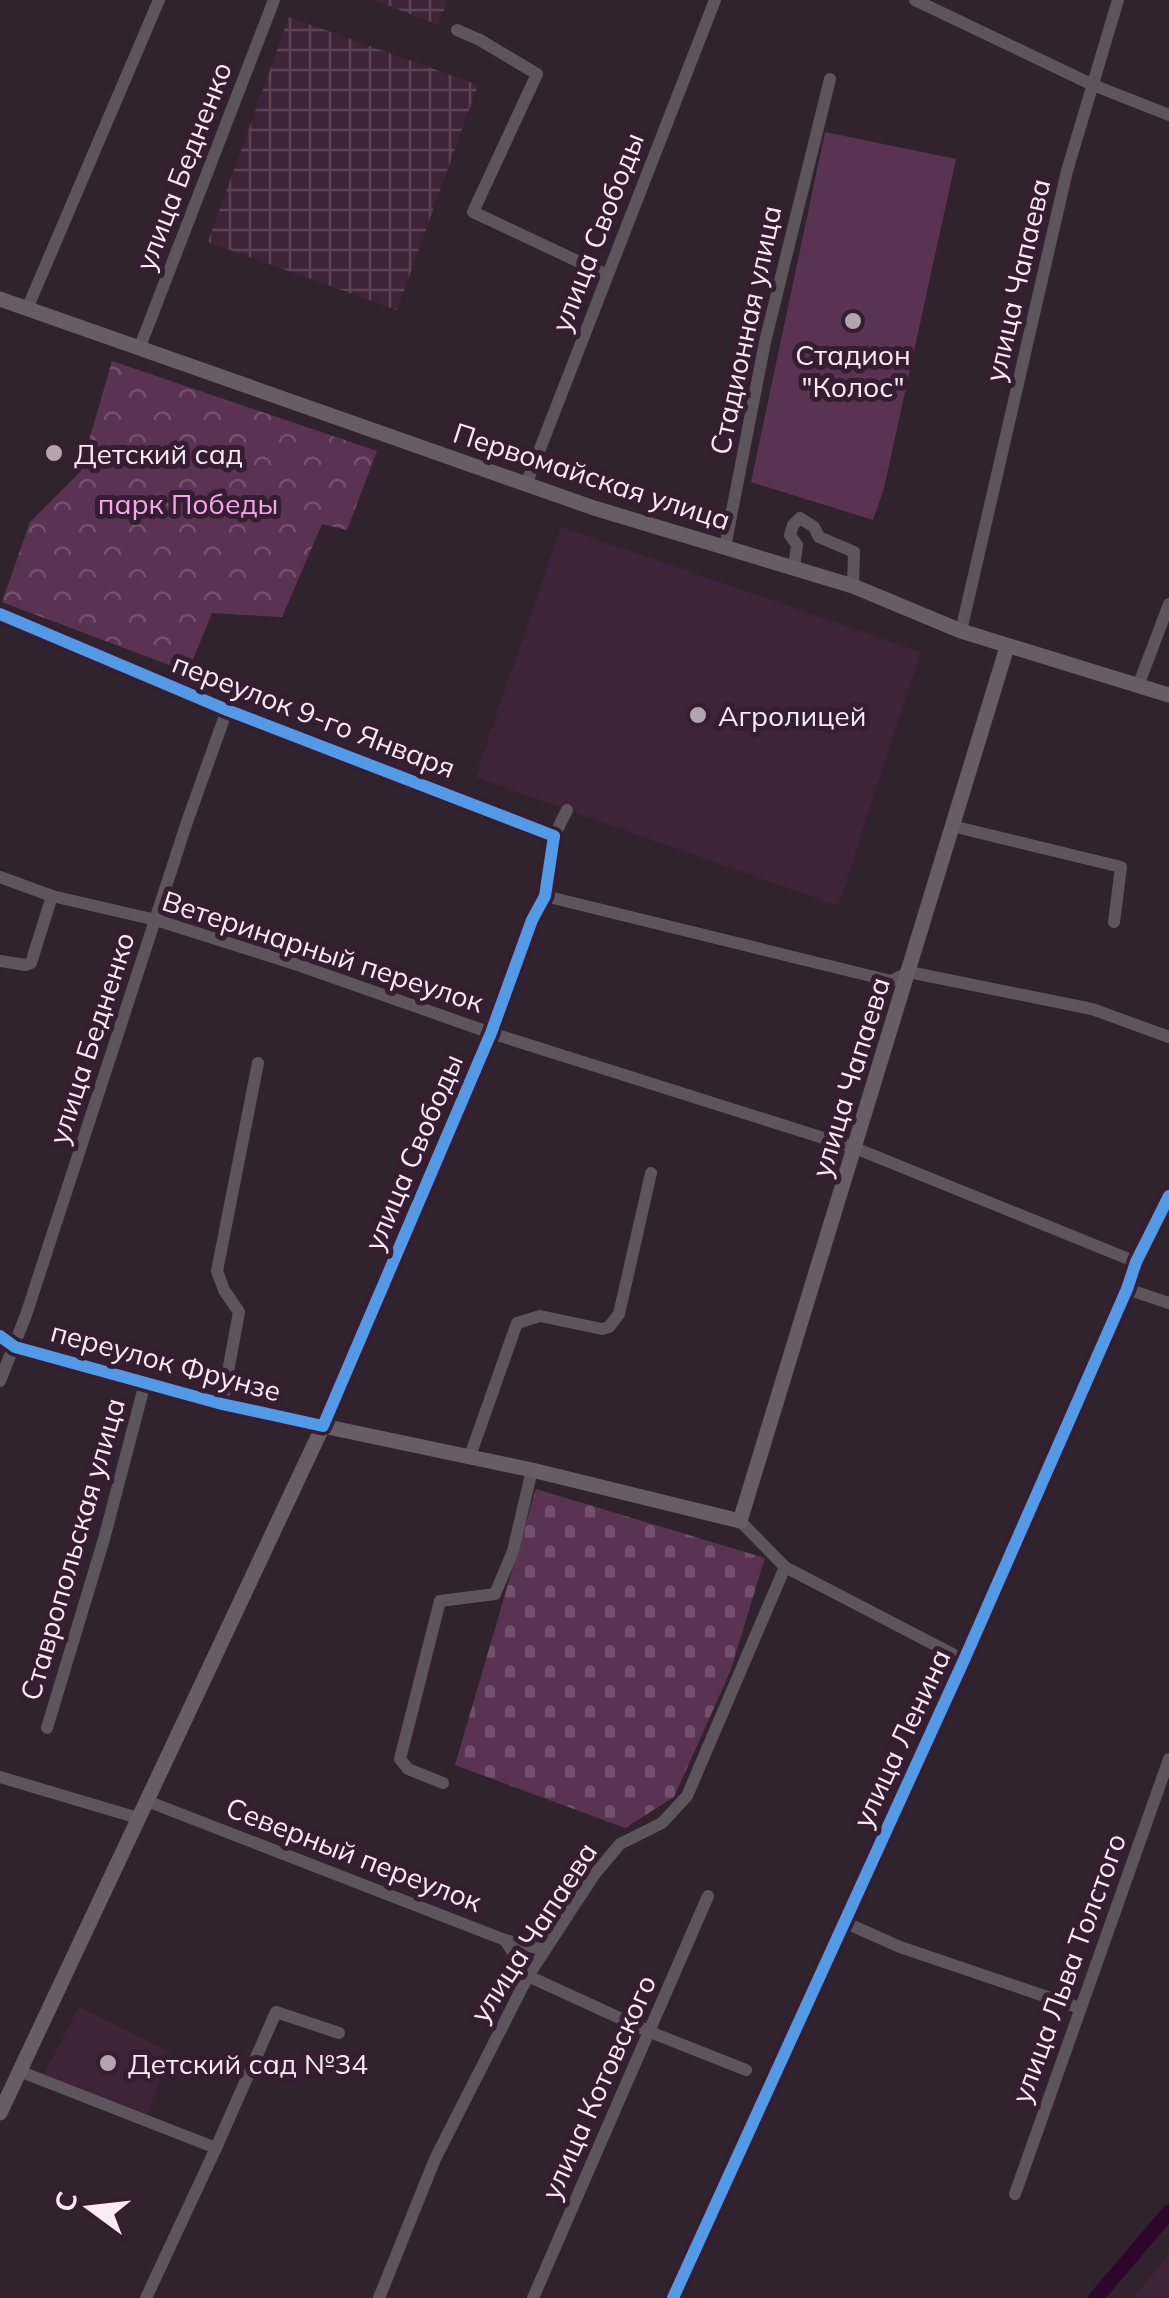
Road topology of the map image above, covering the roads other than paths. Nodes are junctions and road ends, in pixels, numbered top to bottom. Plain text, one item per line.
1 (159, 0) edge
2 (274, 0) edge
3 (715, 0) edge
4 (915, 0) edge
5 (1118, 0) edge
6 (457, 30) dead end
7 (830, 79) dead end
8 (1093, 85) junction
9 (1169, 116) edge
10 (607, 276) junction
11 (0, 299) edge
12 (27, 309) junction
13 (139, 349) junction
14 (527, 482) junction
15 (725, 547) junction
16 (794, 568) junction
17 (854, 586) junction
18 (1169, 604) edge
19 (0, 614) edge
20 (960, 631) junction
21 (1006, 647) junction
22 (1138, 686) junction
23 (1169, 695) edge
24 (227, 710) junction
25 (566, 810) dead end
26 (952, 826) junction
27 (554, 836) junction
28 (0, 877) edge
29 (52, 896) junction
30 (545, 896) junction
31 (156, 920) junction
32 (1114, 922) dead end
33 (0, 961) edge
34 (909, 972) junction
35 (491, 1033) junction
36 (1169, 1037) edge
37 (258, 1062) dead end
38 (855, 1148) junction
39 (651, 1172) dead end
40 (1169, 1196) edge
41 (1136, 1262) junction
42 (1127, 1289) junction
43 (1169, 1303) edge
44 (0, 1336) edge
45 (15, 1347) junction
46 (0, 1381) edge
47 (145, 1383) junction
48 (222, 1404) junction
49 (323, 1426) junction
50 (470, 1456) junction
51 (532, 1470) junction
52 (740, 1521) junction
53 (785, 1567) junction
54 (964, 1660) junction
55 (47, 1728) dead end
56 (1169, 1759) edge
57 (0, 1777) edge
58 (443, 1783) dead end
59 (147, 1801) junction
60 (138, 1818) junction
61 (708, 1896) dead end
62 (844, 1922) junction
63 (505, 1940) junction
64 (545, 1950) junction
65 (528, 1976) junction
66 (1080, 2008) junction
67 (650, 2032) junction
68 (338, 2033) dead end
69 (19, 2070) junction
70 (746, 2070) dead end
71 (0, 2113) edge
72 (216, 2148) junction
73 (1015, 2194) dead end
74 (146, 2298) edge
75 (379, 2298) edge
76 (533, 2298) edge
77 (673, 2298) edge

1 - 12 street
2 - 13 street, улица Бедненко
3 - 10 street, улица Свободы
4 - 8 street
5 - 8 street, улица Чапаева
6 - 10 street
7 - 15 street, Стадионная улица
8 - 9 street
8 - 20 street, улица Чапаева
10 - 14 street, улица Свободы
11 - 12 main road, Первомайская улица
12 - 13 main road, Первомайская улица
13 - 14 main road, Первомайская улица
14 - 15 main road, Первомайская улица
15 - 16 main road, Первомайская улица
16 - 17 main road, Первомайская улица
16 - 17 street
17 - 20 main road, Первомайская улица
18 - 22 street
19 - 24 street, переулок 9-го Января
20 - 21 main road, Первомайская улица
21 - 22 main road, Первомайская улица
21 - 26 main road, улица Чапаева
22 - 23 main road, Первомайская улица
24 - 27 street, переулок 9-го Января
24 - 31 street, улица Бедненко
25 - 27 street
26 - 32 street
26 - 34 main road, улица Чапаева
27 - 30 street
28 - 29 street, Ветеринарный переулок
29 - 31 street, Ветеринарный переулок
29 - 33 street
30 - 34 street
30 - 35 street, улица Свободы
31 - 35 street, Ветеринарный переулок
31 - 45 street, улица Бедненко
34 - 36 street
34 - 38 main road, улица Чапаева
35 - 38 street, Ветеринарный переулок
35 - 49 street, улица Свободы
37 - 48 street
38 - 41 street, Ветеринарный переулок
38 - 52 main road, улица Чапаева
39 - 50 street
40 - 41 street, улица Ленина
41 - 42 street, улица Ленина
42 - 43 street
42 - 54 street, улица Ленина
44 - 45 street, переулок Фрунзе
45 - 46 street, улица Бедненко
45 - 47 street, переулок Фрунзе
47 - 48 street, переулок Фрунзе
47 - 55 street, Ставропольская улица
48 - 49 street, переулок Фрунзе
49 - 50 main road, переулок Фрунзе
49 - 59 main road, улица Свободы
50 - 51 main road, переулок Фрунзе
51 - 52 main road, переулок Фрунзе
51 - 58 street
52 - 53 street
53 - 54 street
53 - 64 street, улица Чапаева
54 - 62 street, улица Ленина
56 - 66 street, улица Льва Толстого
57 - 60 street
59 - 60 main road, улица Свободы
59 - 63 street, Северный переулок
60 - 69 main road, улица Свободы
61 - 67 street, улица Котовского
62 - 66 street
62 - 77 street, улица Ленина
63 - 64 street, Северный переулок
63 - 65 street
64 - 65 street, улица Чапаева
65 - 67 street
65 - 75 street, улица Чапаева
66 - 73 street, улица Льва Толстого
67 - 70 street
67 - 76 street, улица Котовского
68 - 72 street
69 - 71 main road, улица Свободы
69 - 72 street
72 - 74 street

